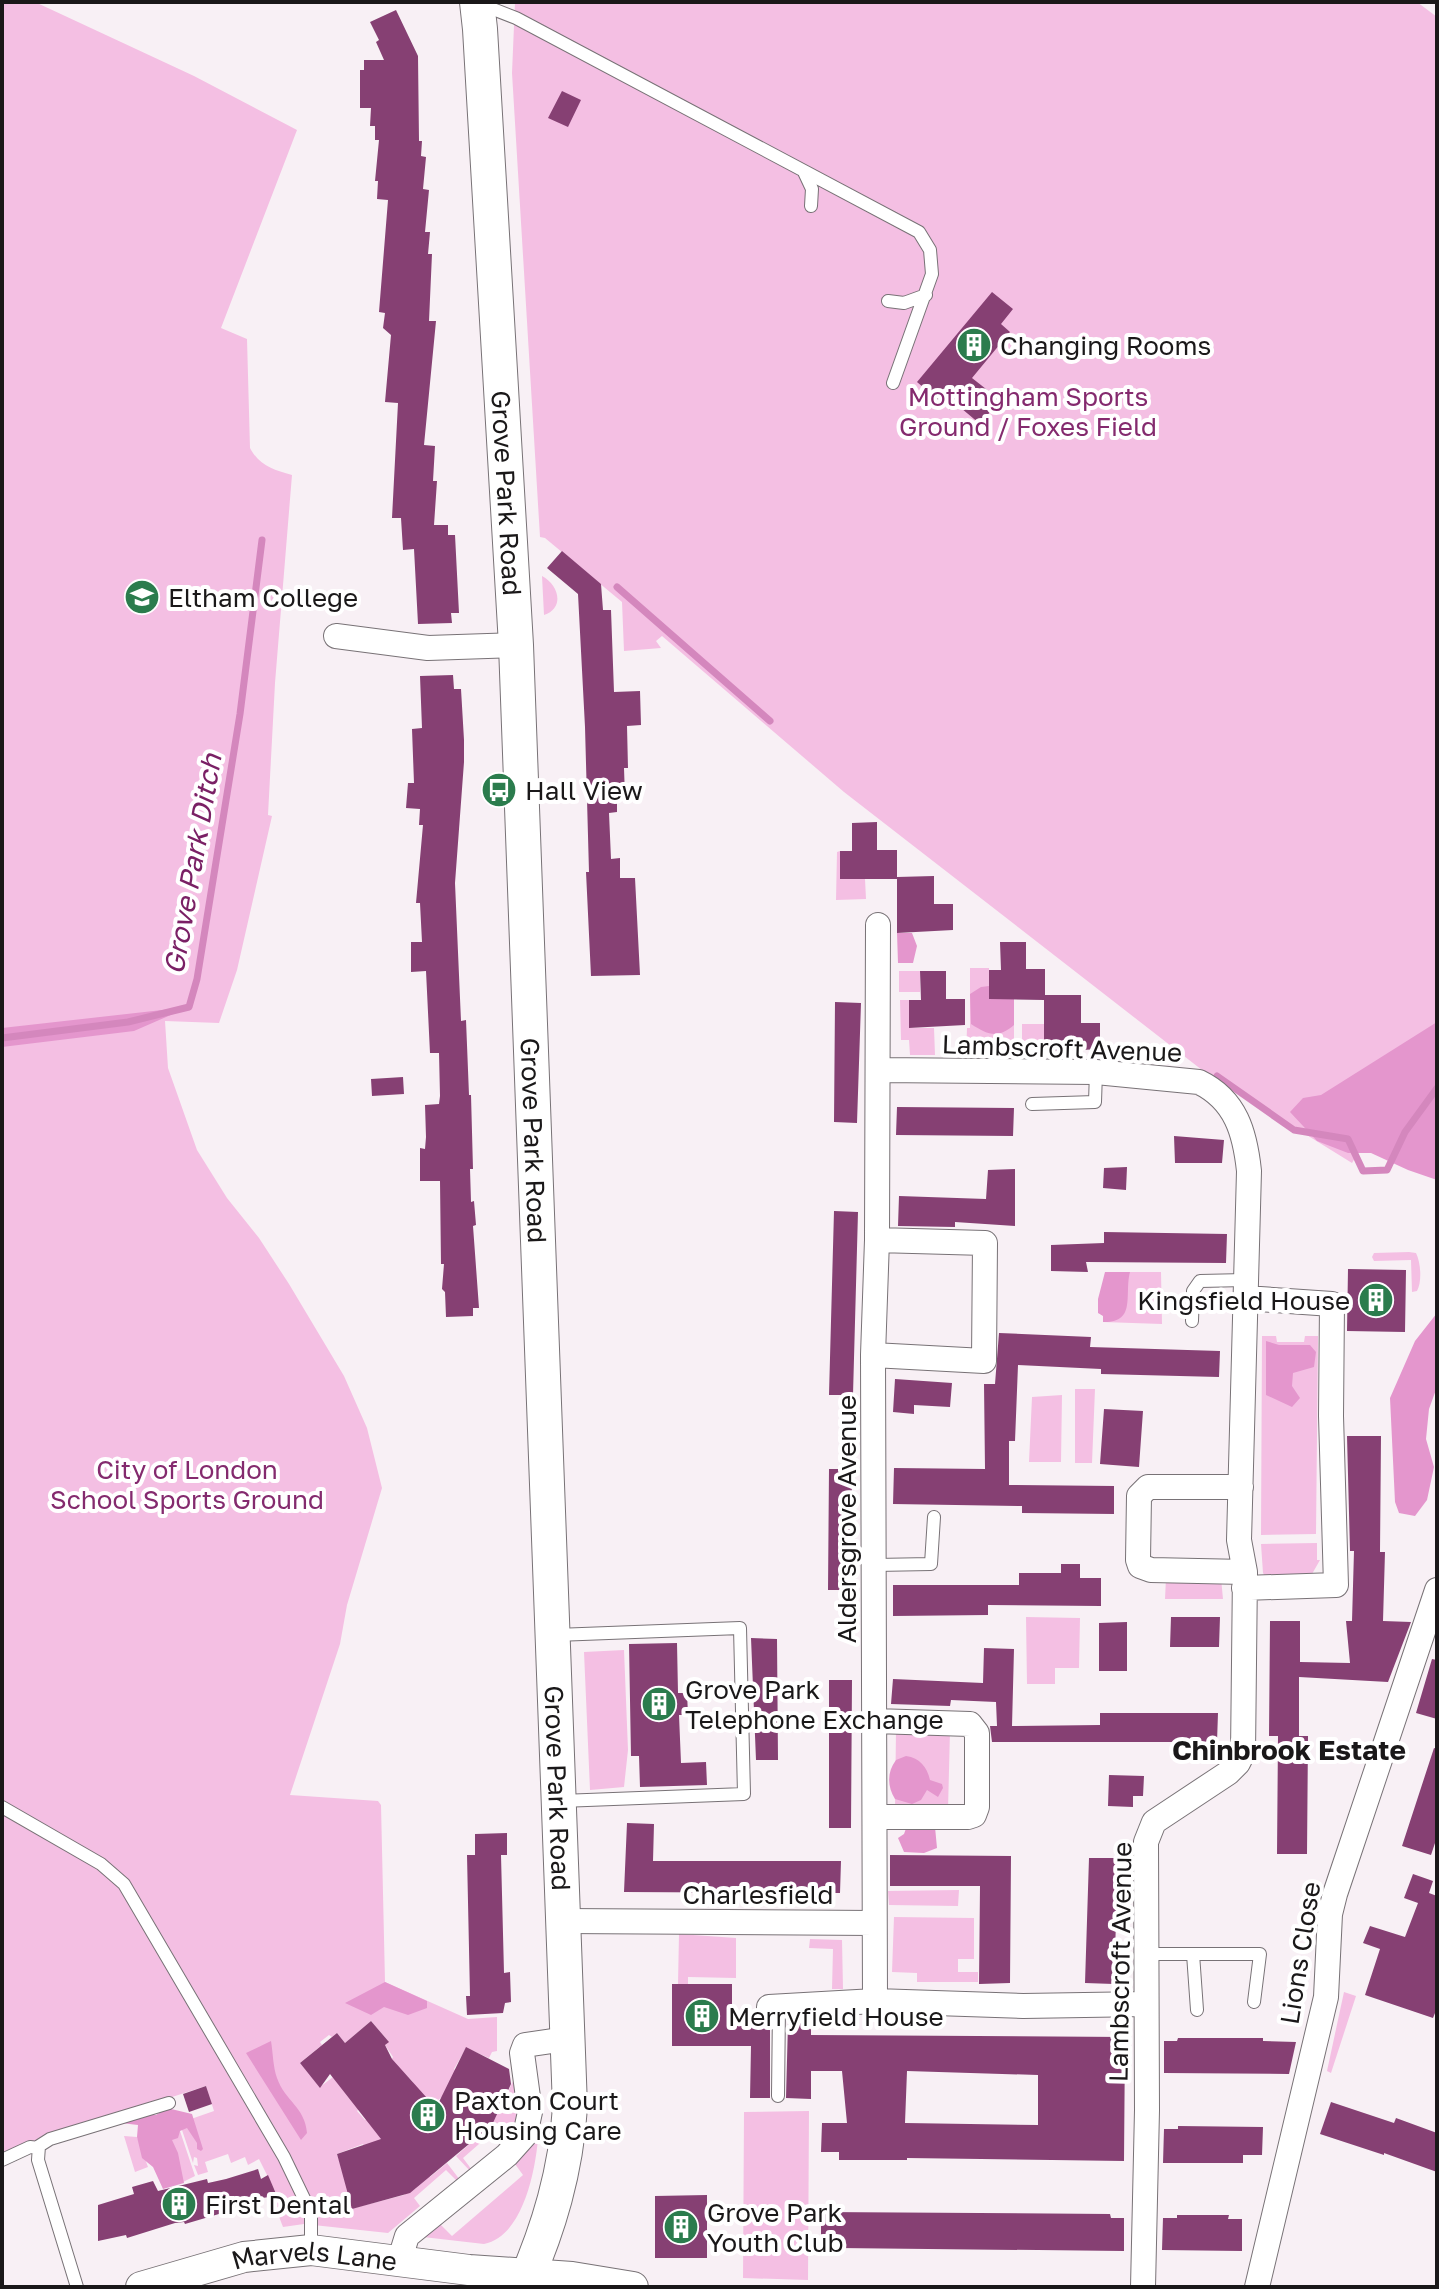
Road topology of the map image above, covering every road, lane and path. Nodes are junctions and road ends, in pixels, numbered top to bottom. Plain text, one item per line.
1 (477, 2) edge
2 (804, 172) junction
3 (811, 206) dead end
4 (926, 295) junction
5 (888, 301) dead end
6 (893, 383) dead end
7 (336, 636) dead end
8 (516, 645) junction
9 (878, 925) dead end
10 (879, 1070) junction
11 (1096, 1072) junction
12 (1032, 1104) dead end
13 (877, 1240) junction
14 (1245, 1289) junction
15 (1192, 1321) dead end
16 (873, 1355) junction
17 (1241, 1487) junction
18 (934, 1517) dead end
19 (875, 1565) junction
20 (1245, 1580) junction
21 (1437, 1590) edge
22 (552, 1636) junction
23 (874, 1721) junction
24 (558, 1801) junction
25 (2, 1807) edge
26 (875, 1817) junction
27 (564, 1921) junction
28 (874, 1923) junction
29 (1146, 1954) junction
30 (1193, 1954) junction
31 (875, 2001) junction
32 (1254, 2002) dead end
33 (1146, 2004) junction
34 (774, 2006) joint
35 (1197, 2010) dead end
36 (566, 2039) junction
37 (778, 2096) dead end
38 (169, 2103) dead end
39 (39, 2148) junction
40 (2, 2160) edge
41 (311, 2250) junction
42 (399, 2262) junction
43 (526, 2281) edge
44 (77, 2287) edge
45 (141, 2287) edge
46 (633, 2287) edge
47 (1143, 2287) edge
48 (1257, 2287) edge

1 - 2 lane
1 - 8 main road, Grove Park Road
2 - 3 lane
2 - 4 lane
4 - 5 lane
4 - 6 lane
7 - 8 street
8 - 22 main road, Grove Park Road
9 - 10 street, Aldersgrove Avenue
10 - 11 street, Lambscroft Avenue
10 - 13 street, Aldersgrove Avenue
11 - 12 lane
11 - 14 street, Lambscroft Avenue
13 - 16 street, Aldersgrove Avenue
13 - 16 street
14 - 15 lane
14 - 17 street, Lambscroft Avenue
14 - 20 street
16 - 19 street, Aldersgrove Avenue
17 - 20 street, Lambscroft Avenue
17 - 20 street
18 - 19 lane
19 - 23 street, Aldersgrove Avenue
20 - 29 street, Lambscroft Avenue
21 - 48 street, Lions Close
22 - 24 main road, Grove Park Road
22 - 24 lane
23 - 26 street, Aldersgrove Avenue
23 - 26 street
24 - 27 main road, Grove Park Road
25 - 41 lane
26 - 28 street, Aldersgrove Avenue
27 - 28 street, Charlesfield
27 - 36 main road, Grove Park Road
28 - 31 street
29 - 30 lane
29 - 33 street, Lambscroft Avenue
30 - 32 lane
30 - 35 lane
31 - 33 street
31 - 34 street
33 - 47 street, Lambscroft Avenue
34 - 37 lane
36 - 42 street
36 - 43 main road, Grove Park Road
38 - 39 lane
39 - 40 lane
39 - 44 lane
41 - 42 street, Marvels Lane
41 - 45 street, Marvels Lane
42 - 43 street, Marvels Lane
43 - 46 street, Marvels Lane

